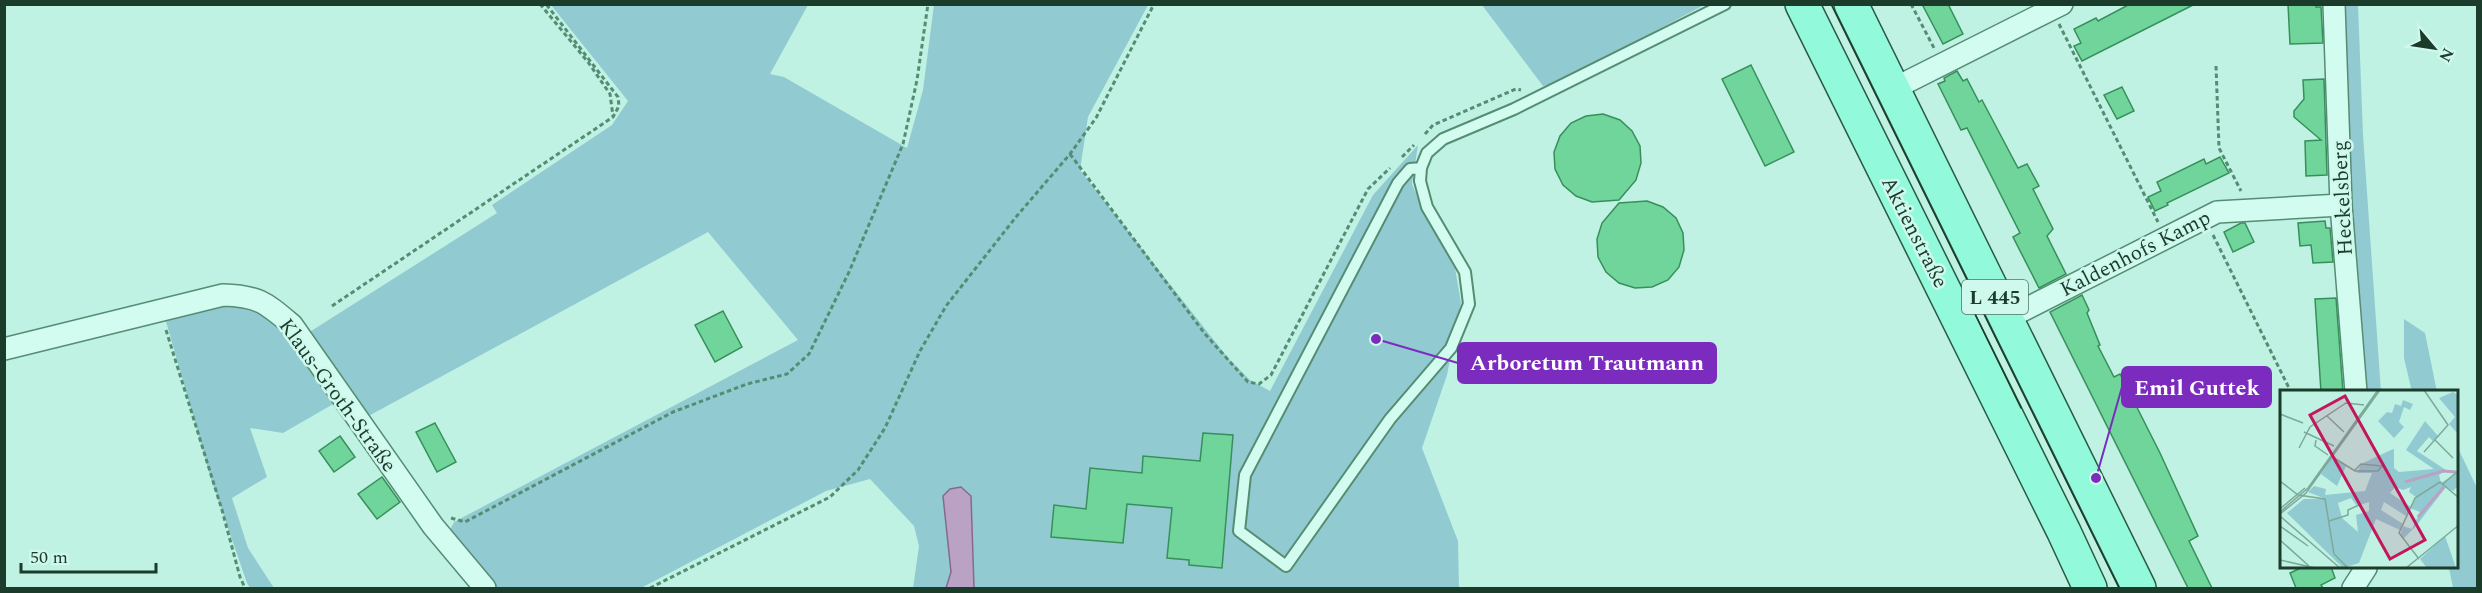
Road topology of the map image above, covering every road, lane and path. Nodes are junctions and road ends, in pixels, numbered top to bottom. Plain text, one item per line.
1 (540, 4) edge
2 (546, 4) edge
3 (928, 4) edge
4 (1154, 4) edge
5 (1725, 4) edge
6 (1802, 4) edge
7 (1851, 4) edge
8 (1911, 4) edge
9 (2334, 4) edge
10 (2057, 7) edge
11 (1942, 65) junction
12 (2216, 66) dead end
13 (1893, 89) junction
14 (1544, 94) junction
15 (613, 117) junction
16 (1070, 154) junction
17 (1401, 157) dead end
18 (1393, 165) dead end
19 (1421, 168) junction
20 (2341, 205) junction
21 (2251, 209) junction
22 (2205, 219) junction
23 (2166, 238) junction
24 (332, 306) dead end
25 (160, 311) junction
26 (2006, 319) junction
27 (4, 349) edge
28 (2290, 390) edge
29 (2356, 390) edge
30 (449, 517) dead end
31 (2365, 569) edge
32 (245, 588) edge
33 (485, 588) edge
34 (650, 588) edge
35 (2090, 588) edge
36 (2139, 588) edge
37 (2352, 588) edge

1 - 15 path
2 - 15 path
3 - 30 path
4 - 16 path
5 - 14 lane
6 - 35 main road, Aktienstraße / L 445
7 - 13 main road, Aktienstraße / L 445
8 - 11 path
9 - 20 street, Heckelsberg
10 - 11 street
10 - 23 path
11 - 13 street
12 - 21 path
13 - 26 main road, Aktienstraße / L 445
14 - 17 path
14 - 19 lane
15 - 24 path
16 - 18 path
16 - 34 path
19 - 19 lane
20 - 21 street, Kaldenhofs Kamp
20 - 29 street, Heckelsberg
21 - 22 street, Kaldenhofs Kamp
22 - 23 street, Kaldenhofs Kamp
22 - 28 path
23 - 26 street, Kaldenhofs Kamp
25 - 27 street, Klaus-Groth-Straße
25 - 32 path
25 - 33 street, Klaus-Groth-Straße
26 - 36 main road, Aktienstraße / L 445
31 - 37 street

